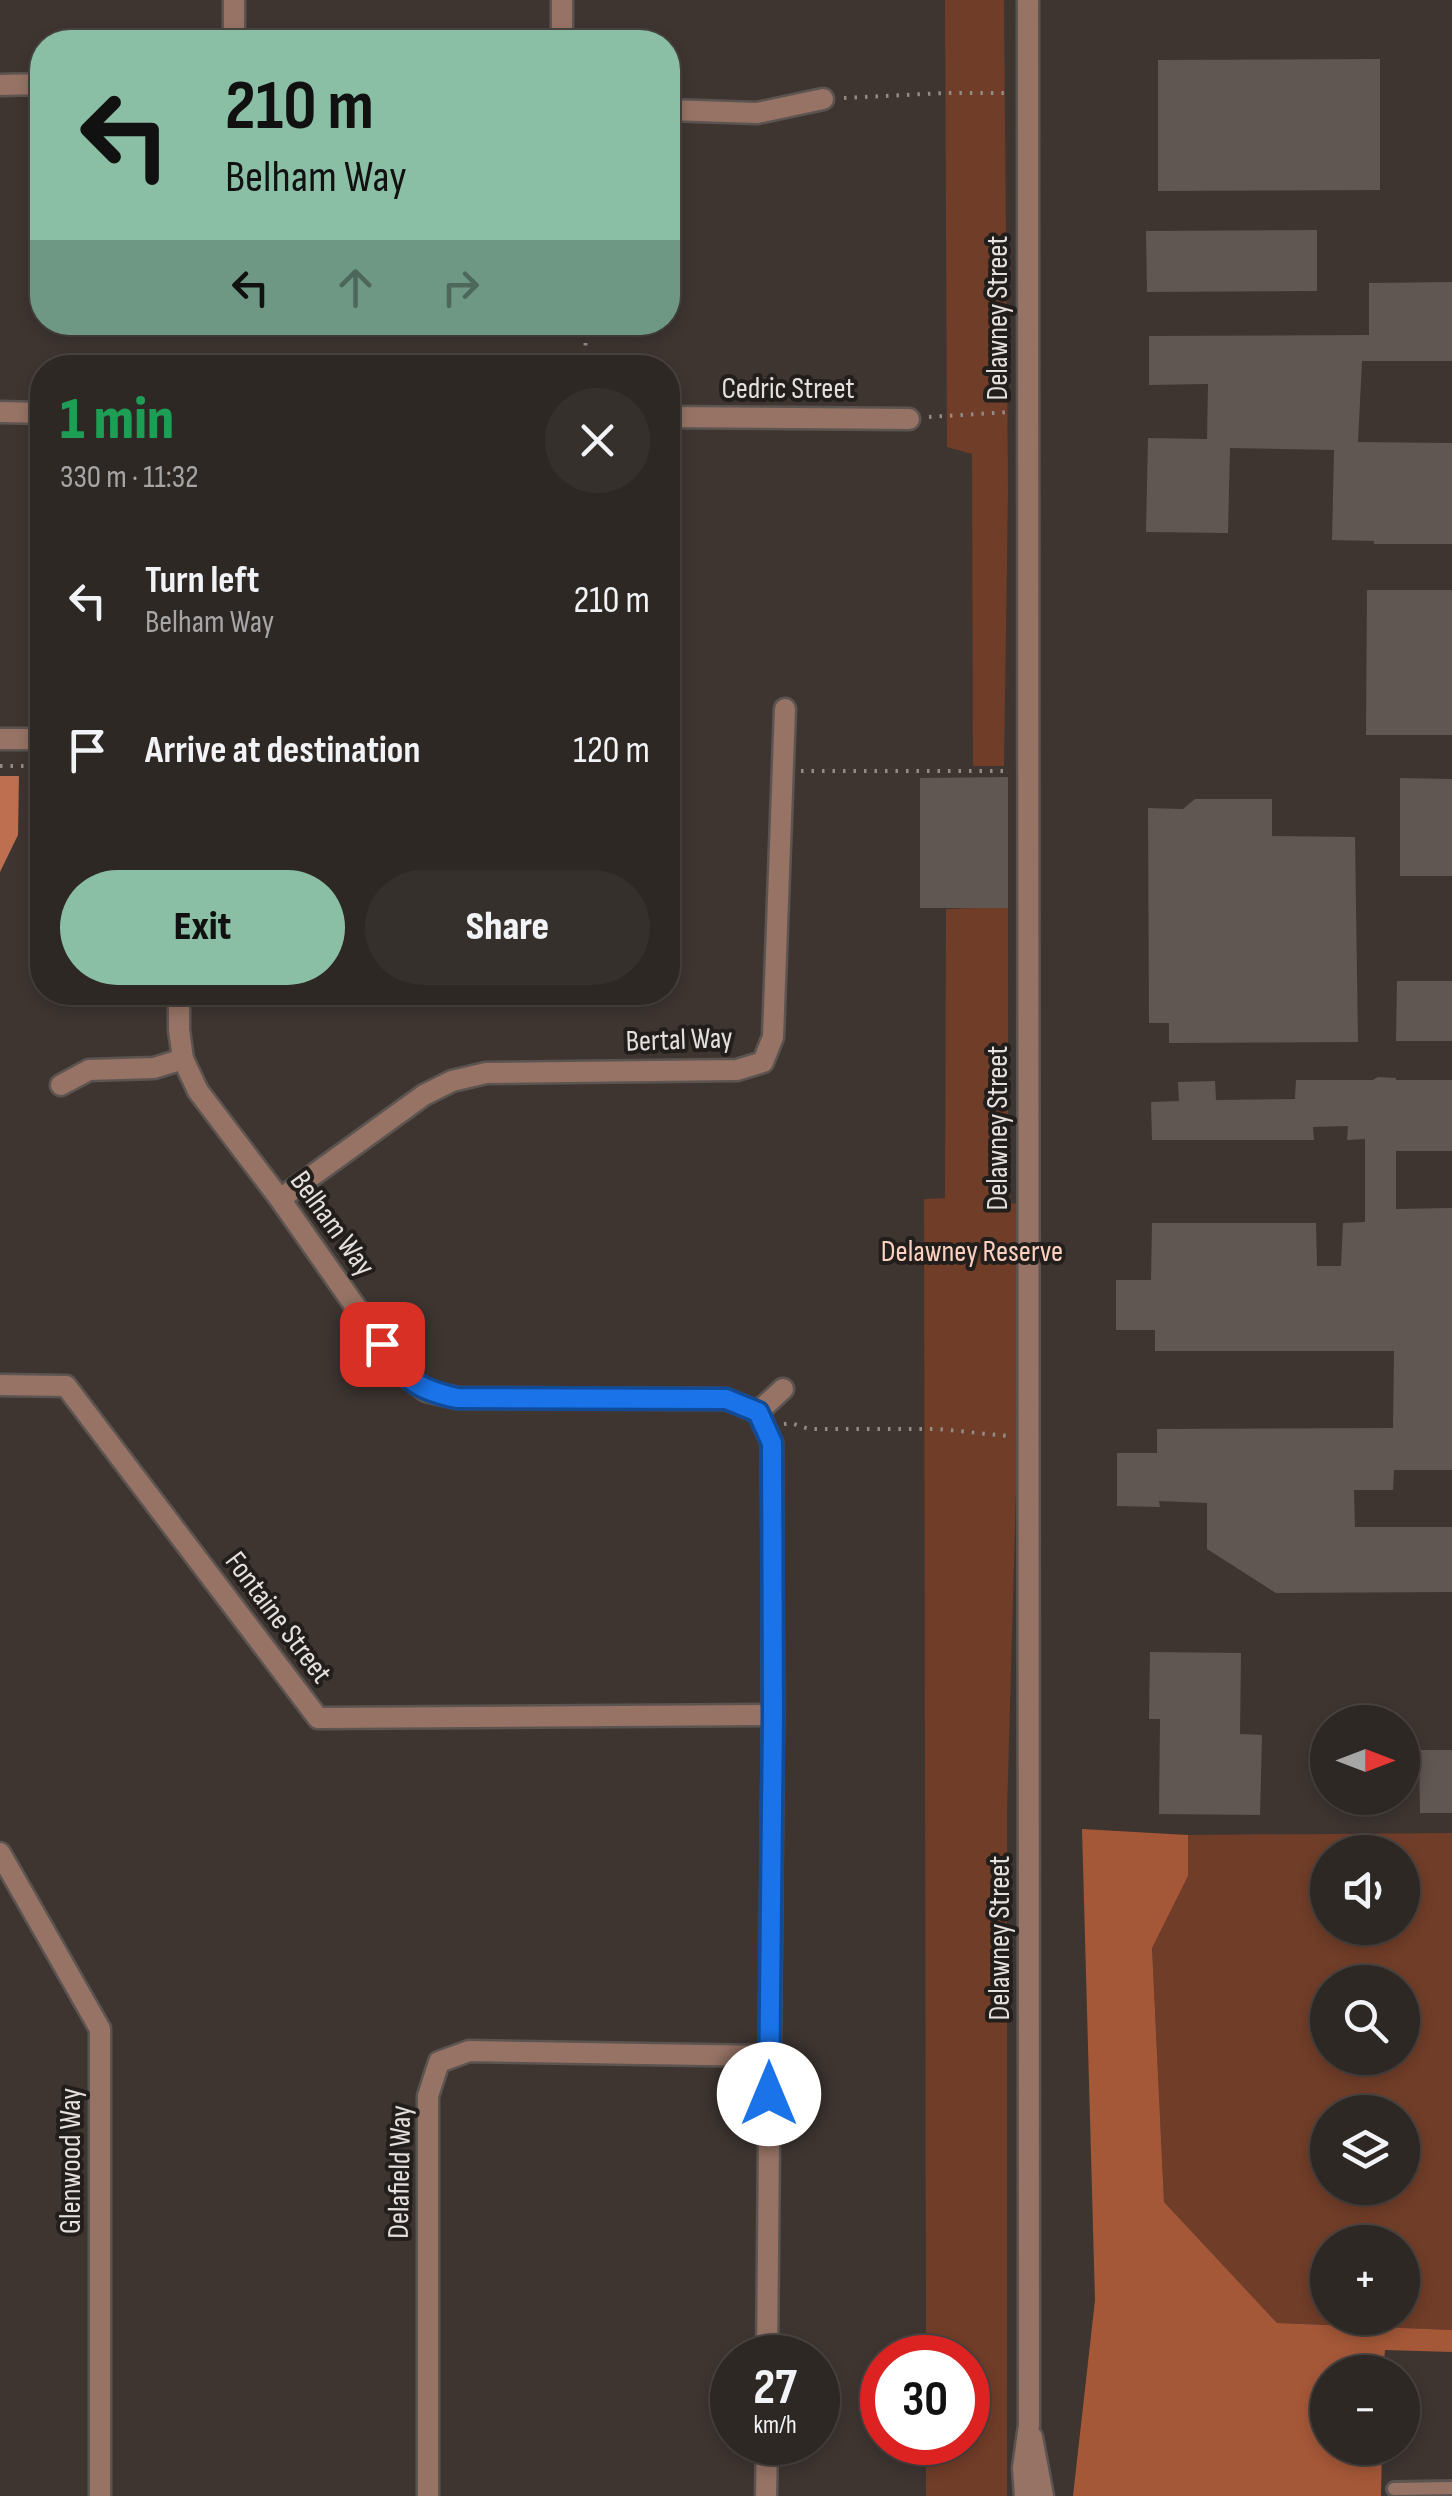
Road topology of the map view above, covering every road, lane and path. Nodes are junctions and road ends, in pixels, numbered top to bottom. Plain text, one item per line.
1 (234, 0) edge
2 (562, 0) edge
3 (1028, 0) edge
4 (234, 30) edge
5 (562, 30) edge
6 (0, 84) edge
7 (30, 84) edge
8 (1009, 92) dead end
9 (823, 99) joint
10 (680, 111) edge
11 (0, 412) edge
12 (30, 412) edge
13 (1011, 412) dead end
14 (680, 417) edge
15 (909, 419) joint
16 (785, 709) dead end
17 (0, 739) edge
18 (30, 739) edge
19 (0, 766) edge
20 (30, 766) edge
21 (781, 771) junction
22 (1008, 771) dead end
23 (179, 1005) edge
24 (184, 1059) junction
25 (61, 1084) dead end
26 (280, 1199) junction
27 (0, 1385) edge
28 (783, 1389) dead end
29 (761, 1419) junction
30 (1008, 1436) dead end
31 (773, 1715) junction
32 (0, 1854) edge
33 (770, 2056) junction
34 (767, 2335) edge
35 (1029, 2426) junction
36 (767, 2465) edge
37 (1452, 2488) edge
38 (1394, 2490) dead end
39 (100, 2496) edge
40 (428, 2496) edge
41 (766, 2496) edge
42 (1025, 2496) edge
43 (1043, 2496) edge

1 - 4 street
2 - 5 street
3 - 35 street, Delawney Street
6 - 7 street
8 - 9 path
9 - 10 street
11 - 12 street
13 - 15 path
14 - 15 street, Cedric Street
16 - 21 street, Bertal Way
17 - 18 street
19 - 20 path
21 - 22 path
21 - 26 street, Bertal Way
23 - 24 street, Belham Way
24 - 25 street
24 - 26 street, Belham Way
26 - 29 street, Belham Way
27 - 31 street, Fontaine Street
28 - 29 street
29 - 30 path
29 - 31 street
31 - 33 street
32 - 39 street, Glenwood Way
33 - 34 street
33 - 40 street, Delafield Way
35 - 42 street, Delawney Street
35 - 43 street
36 - 41 street
37 - 38 lane

